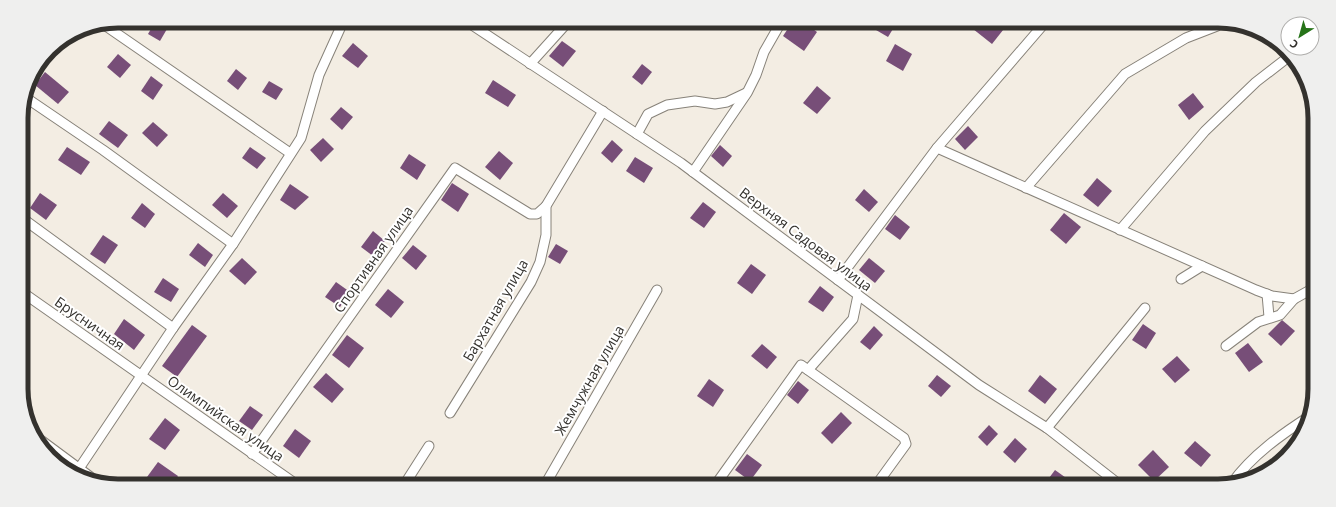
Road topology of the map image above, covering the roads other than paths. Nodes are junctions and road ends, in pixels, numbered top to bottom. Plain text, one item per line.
1 (109, 28) edge
2 (341, 28) edge
3 (476, 28) edge
4 (562, 28) edge
5 (778, 28) edge
6 (1040, 28) edge
7 (1212, 28) edge
8 (1286, 59) edge
9 (530, 64) junction
10 (747, 92) junction
11 (30, 100) edge
12 (603, 111) junction
13 (637, 134) junction
14 (938, 148) junction
15 (290, 154) junction
16 (693, 172) junction
17 (1026, 188) junction
18 (546, 206) junction
19 (28, 222) edge
20 (1120, 230) junction
21 (233, 244) junction
22 (1202, 266) junction
23 (1181, 278) dead end
24 (838, 280) junction
25 (657, 290) dead end
26 (1308, 291) edge
27 (1267, 294) junction
28 (858, 295) junction
29 (28, 296) edge
30 (1294, 299) junction
31 (1145, 308) dead end
32 (1269, 317) junction
33 (173, 328) junction
34 (1226, 346) dead end
35 (808, 370) junction
36 (142, 377) junction
37 (450, 413) dead end
38 (1302, 421) edge
39 (1047, 428) junction
40 (429, 446) dead end
41 (51, 449) edge
42 (252, 454) junction
43 (70, 466) edge
44 (78, 470) edge
45 (1238, 476) edge
46 (289, 479) edge
47 (408, 479) edge
48 (548, 479) edge
49 (720, 479) edge
50 (881, 479) edge
51 (1112, 479) edge

1 - 15 street
2 - 15 street
3 - 9 street, Верхняя Садовая улица
4 - 9 street
5 - 10 street
6 - 14 street
7 - 17 street
8 - 20 street
9 - 12 street, Верхняя Садовая улица
10 - 13 street
10 - 16 street
11 - 21 street
12 - 13 street, Верхняя Садовая улица
12 - 18 street
13 - 16 street, Верхняя Садовая улица
14 - 17 street
14 - 24 street
15 - 21 street
16 - 24 street, Верхняя Садовая улица
17 - 20 street
18 - 37 street, Бархатная улица
18 - 42 street, Спортивная улица
19 - 33 street
20 - 22 street
21 - 33 street
22 - 23 street
22 - 27 street
24 - 28 street, Верхняя Садовая улица
25 - 48 street, Жемчужная улица
26 - 30 street
27 - 30 street
27 - 32 street
28 - 35 street
28 - 39 street, Верхняя Садовая улица
29 - 36 street, Брусничная
30 - 32 street
31 - 39 street
32 - 34 street
33 - 36 street
35 - 49 street
35 - 50 street
36 - 42 street, Олимпийская улица
36 - 44 street
38 - 45 street
39 - 51 street, Верхняя Садовая улица
40 - 47 street
41 - 43 street
42 - 46 street, Олимпийская улица

